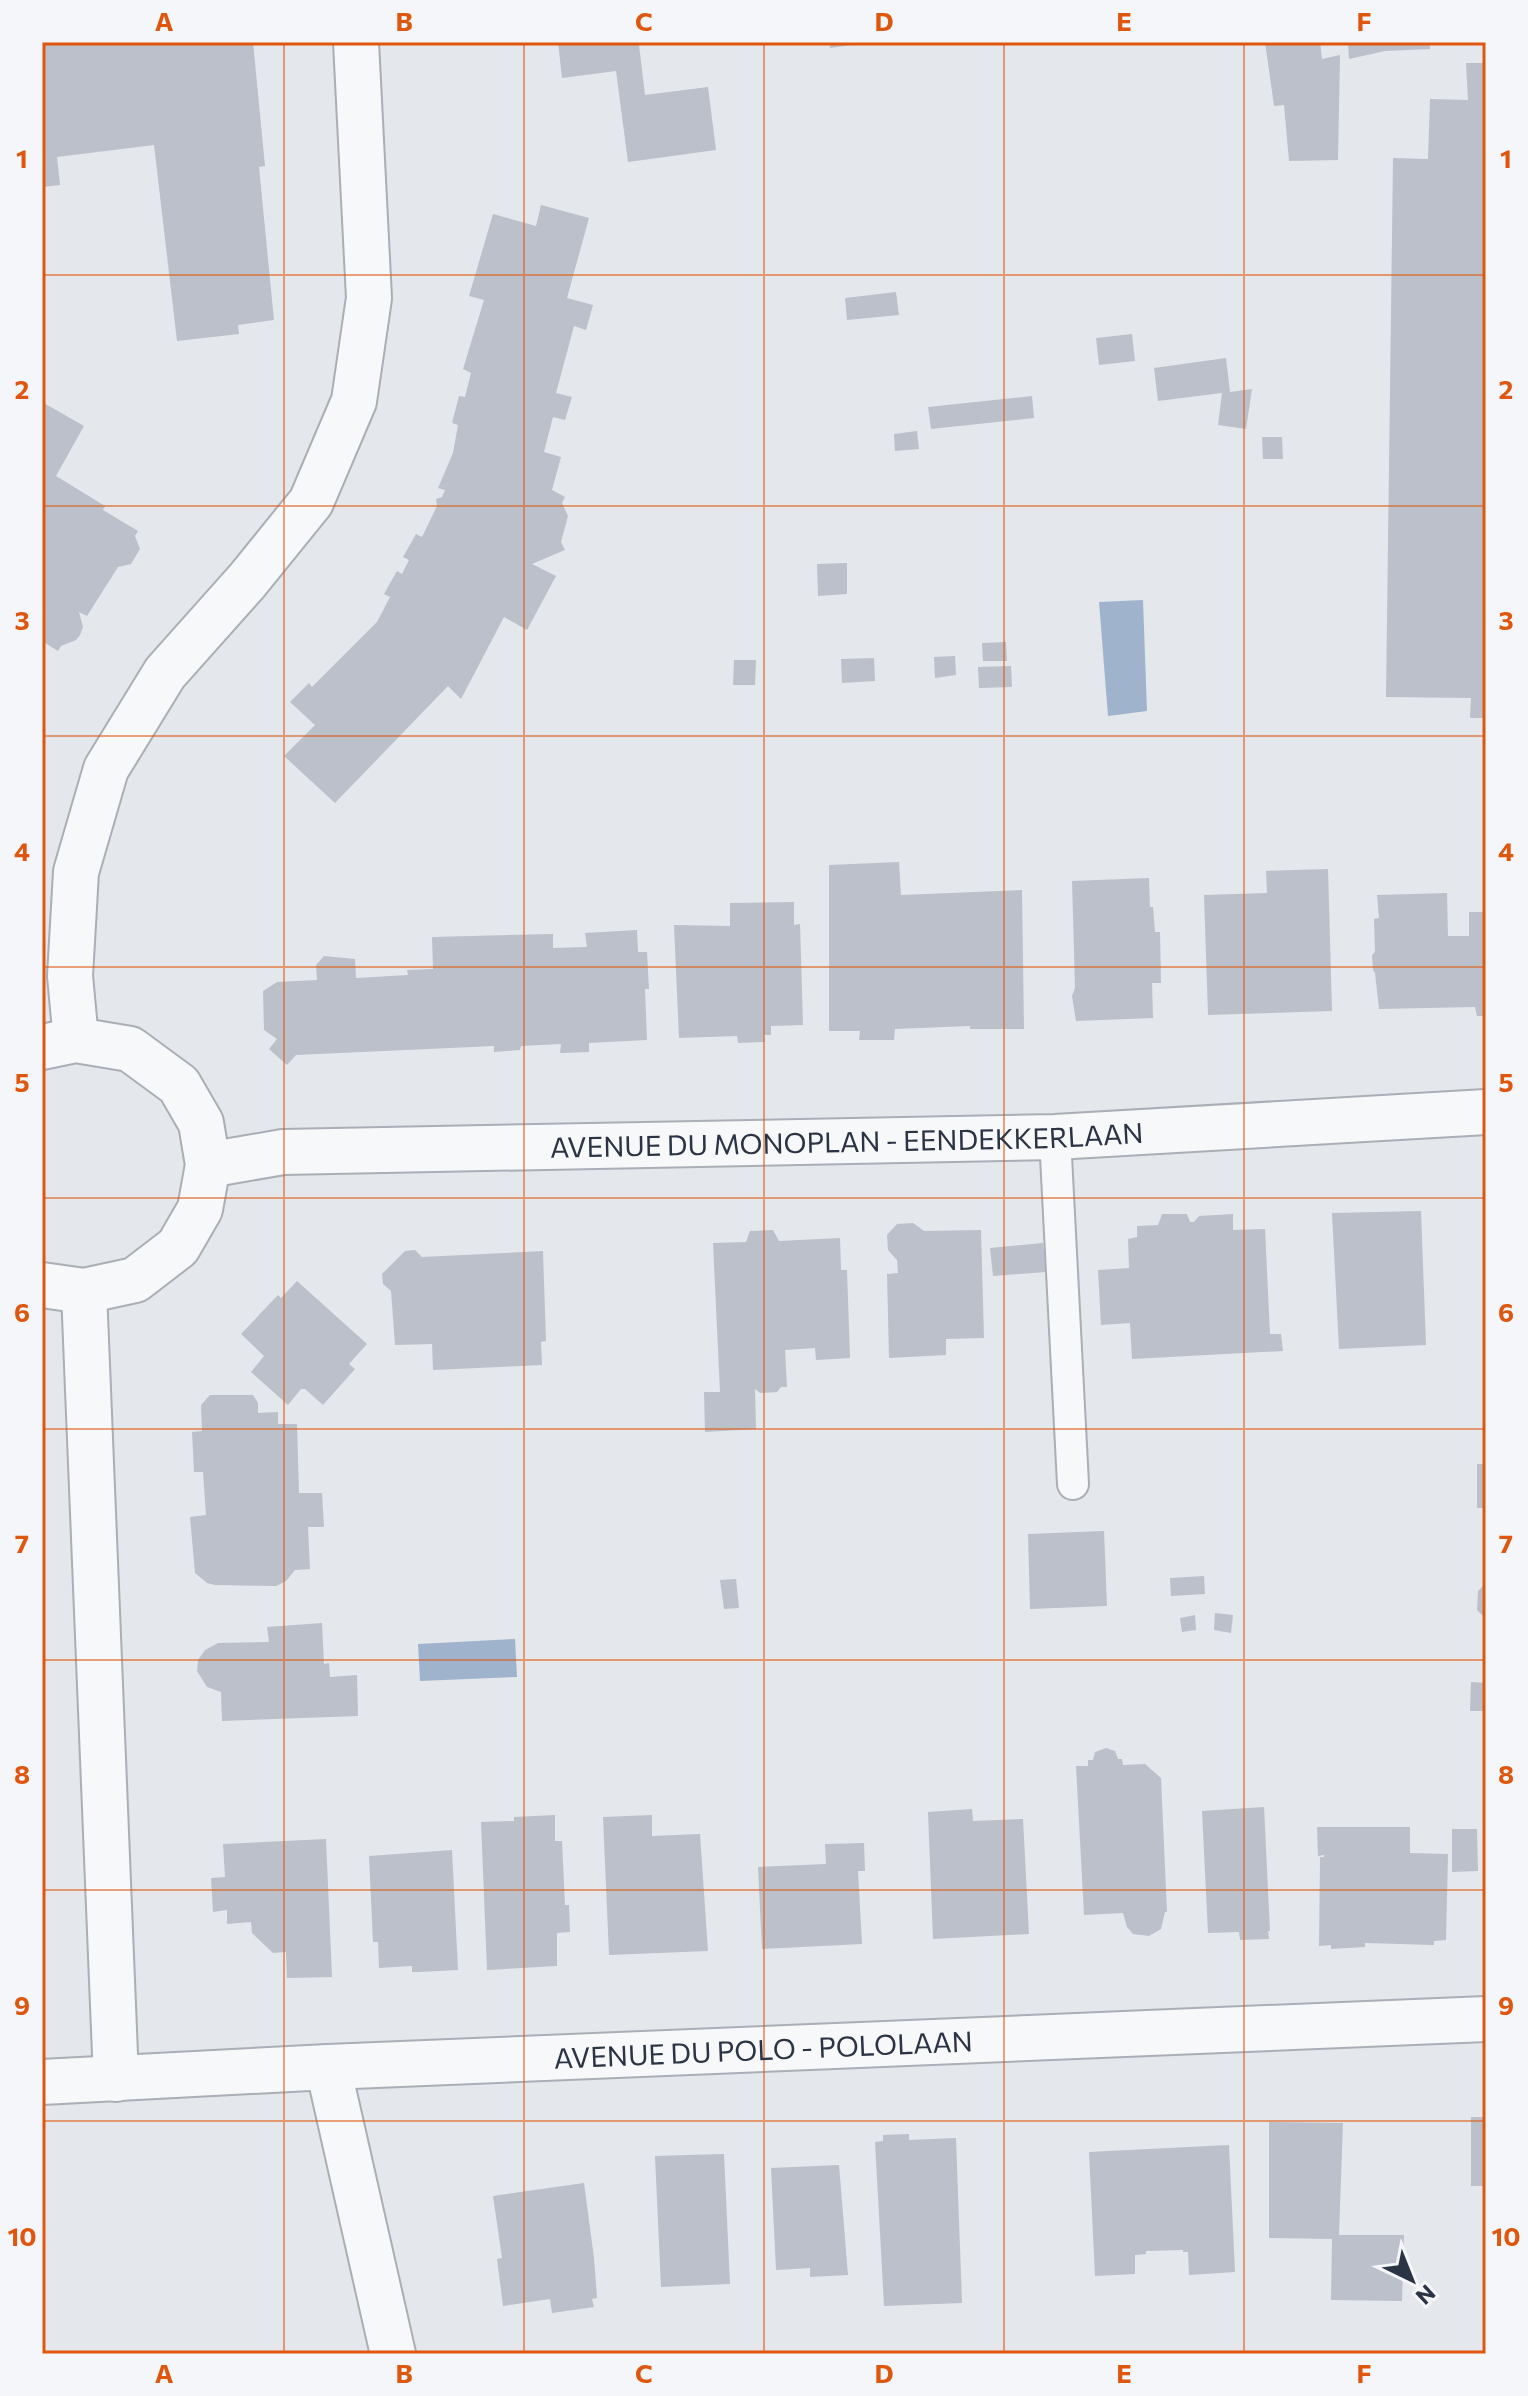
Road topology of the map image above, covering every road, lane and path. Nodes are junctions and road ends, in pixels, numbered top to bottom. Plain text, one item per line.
1 (356, 42) edge
2 (59, 1043) edge
3 (1486, 1112) edge
4 (1055, 1137) junction
5 (208, 1165) junction
6 (42, 1285) edge
7 (84, 1291) junction
8 (1073, 1484) dead end
9 (1486, 2019) edge
10 (328, 2067) junction
11 (116, 2079) junction
12 (42, 2082) edge
13 (393, 2354) edge

1 - 2 street
2 - 5 street
3 - 4 street, AVENUE DU MONOPLAN - EENDEKKERLAAN
4 - 5 street, AVENUE DU MONOPLAN - EENDEKKERLAAN
4 - 8 lane
5 - 7 street
6 - 7 street
7 - 11 street
9 - 10 street, AVENUE DU POLO - POLOLAAN
10 - 11 street, AVENUE DU POLO - POLOLAAN
10 - 13 street
11 - 12 street, AVENUE DU POLO - POLOLAAN

